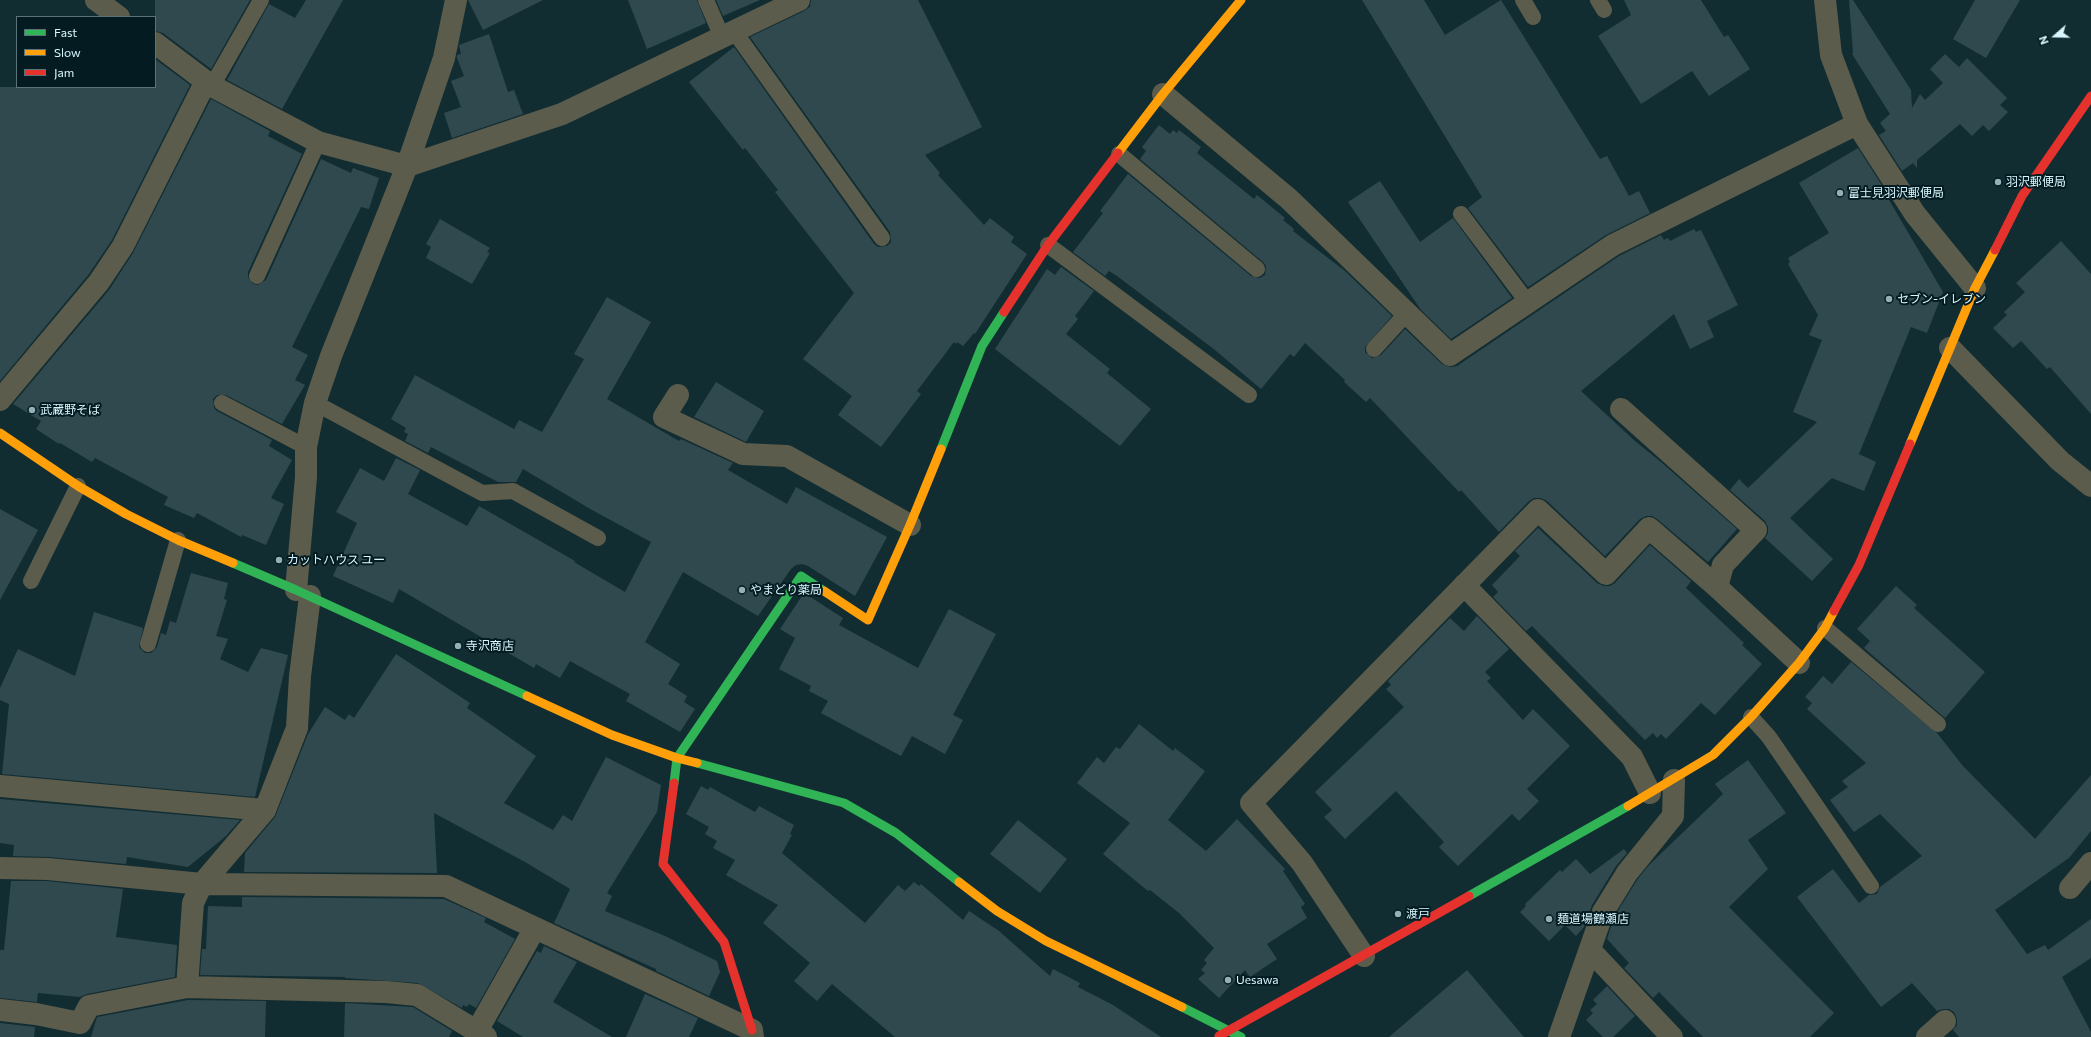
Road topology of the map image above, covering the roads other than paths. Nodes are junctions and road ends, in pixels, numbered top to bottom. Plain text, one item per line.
1 (96, 0) edge
2 (261, 0) edge
3 (456, 0) edge
4 (706, 0) edge
5 (798, 0) edge
6 (1241, 0) edge
7 (1523, 0) edge
8 (1825, 0) edge
9 (118, 16) edge
10 (1533, 17) dead end
11 (728, 34) junction
12 (156, 44) edge
13 (209, 83) junction
14 (1163, 94) junction
15 (2091, 96) edge
16 (1857, 124) junction
17 (318, 142) junction
18 (1119, 154) junction
19 (407, 166) junction
20 (1461, 214) dead end
21 (882, 238) dead end
22 (1048, 245) junction
23 (1257, 270) dead end
24 (257, 276) dead end
25 (1975, 288) junction
26 (1528, 303) junction
27 (1406, 314) junction
28 (1950, 348) junction
29 (1374, 349) dead end
30 (678, 395) dead end
31 (1249, 396) dead end
32 (0, 400) edge
33 (314, 403) junction
34 (222, 404) dead end
35 (1621, 409) dead end
36 (0, 433) edge
37 (306, 447) junction
38 (78, 486) junction
39 (2091, 486) edge
40 (910, 525) junction
41 (598, 538) dead end
42 (178, 540) junction
43 (31, 581) dead end
44 (1464, 585) junction
45 (1718, 587) junction
46 (303, 593) junction
47 (1825, 628) junction
48 (148, 644) dead end
49 (1799, 663) junction
50 (1751, 717) junction
51 (1938, 724) dead end
52 (677, 758) junction
53 (1674, 780) junction
54 (0, 786) edge
55 (1650, 793) junction
56 (265, 810) junction
57 (2091, 863) edge
58 (0, 868) edge
59 (202, 884) junction
60 (1871, 886) dead end
61 (2070, 888) dead end
62 (535, 928) junction
63 (1590, 950) junction
64 (1364, 956) junction
65 (187, 987) junction
66 (0, 1010) edge
67 (1945, 1021) dead end
68 (77, 1030) edge
69 (1230, 1030) junction
70 (753, 1033) edge
71 (482, 1034) edge
72 (1217, 1037) edge
73 (1241, 1037) edge
74 (1559, 1037) edge
75 (1672, 1037) edge
76 (1927, 1037) edge

1 - 9 street
2 - 13 lane
3 - 19 street
4 - 11 lane
5 - 11 street
6 - 14 street
7 - 10 lane
8 - 16 street
11 - 19 street
11 - 21 lane
12 - 13 street
13 - 17 street
13 - 32 street
14 - 18 street
14 - 27 street
15 - 25 street
16 - 25 street
16 - 26 street
17 - 19 street
17 - 24 lane
18 - 22 street
18 - 23 lane
19 - 33 street
20 - 26 lane
22 - 31 lane
22 - 40 street
25 - 28 street
26 - 27 street
27 - 29 lane
28 - 39 street
28 - 47 street
30 - 40 street
33 - 37 street
33 - 41 lane
34 - 37 lane
35 - 45 street
36 - 38 street
37 - 46 street
38 - 42 street
38 - 43 lane
40 - 52 street
42 - 46 street
42 - 48 lane
44 - 45 street
44 - 55 street
44 - 64 street
45 - 49 street
46 - 52 street
46 - 56 street
47 - 49 street
47 - 51 lane
49 - 50 street
50 - 53 street
50 - 60 lane
52 - 69 street
52 - 70 street
53 - 55 street
53 - 63 street
54 - 56 street
55 - 64 street
56 - 59 street
57 - 61 street
58 - 59 street
59 - 62 street
59 - 65 street
62 - 70 street
62 - 71 street
63 - 74 street
63 - 75 street
64 - 69 street
65 - 68 street
65 - 71 street
66 - 68 street
67 - 76 street
69 - 72 street
69 - 73 street

